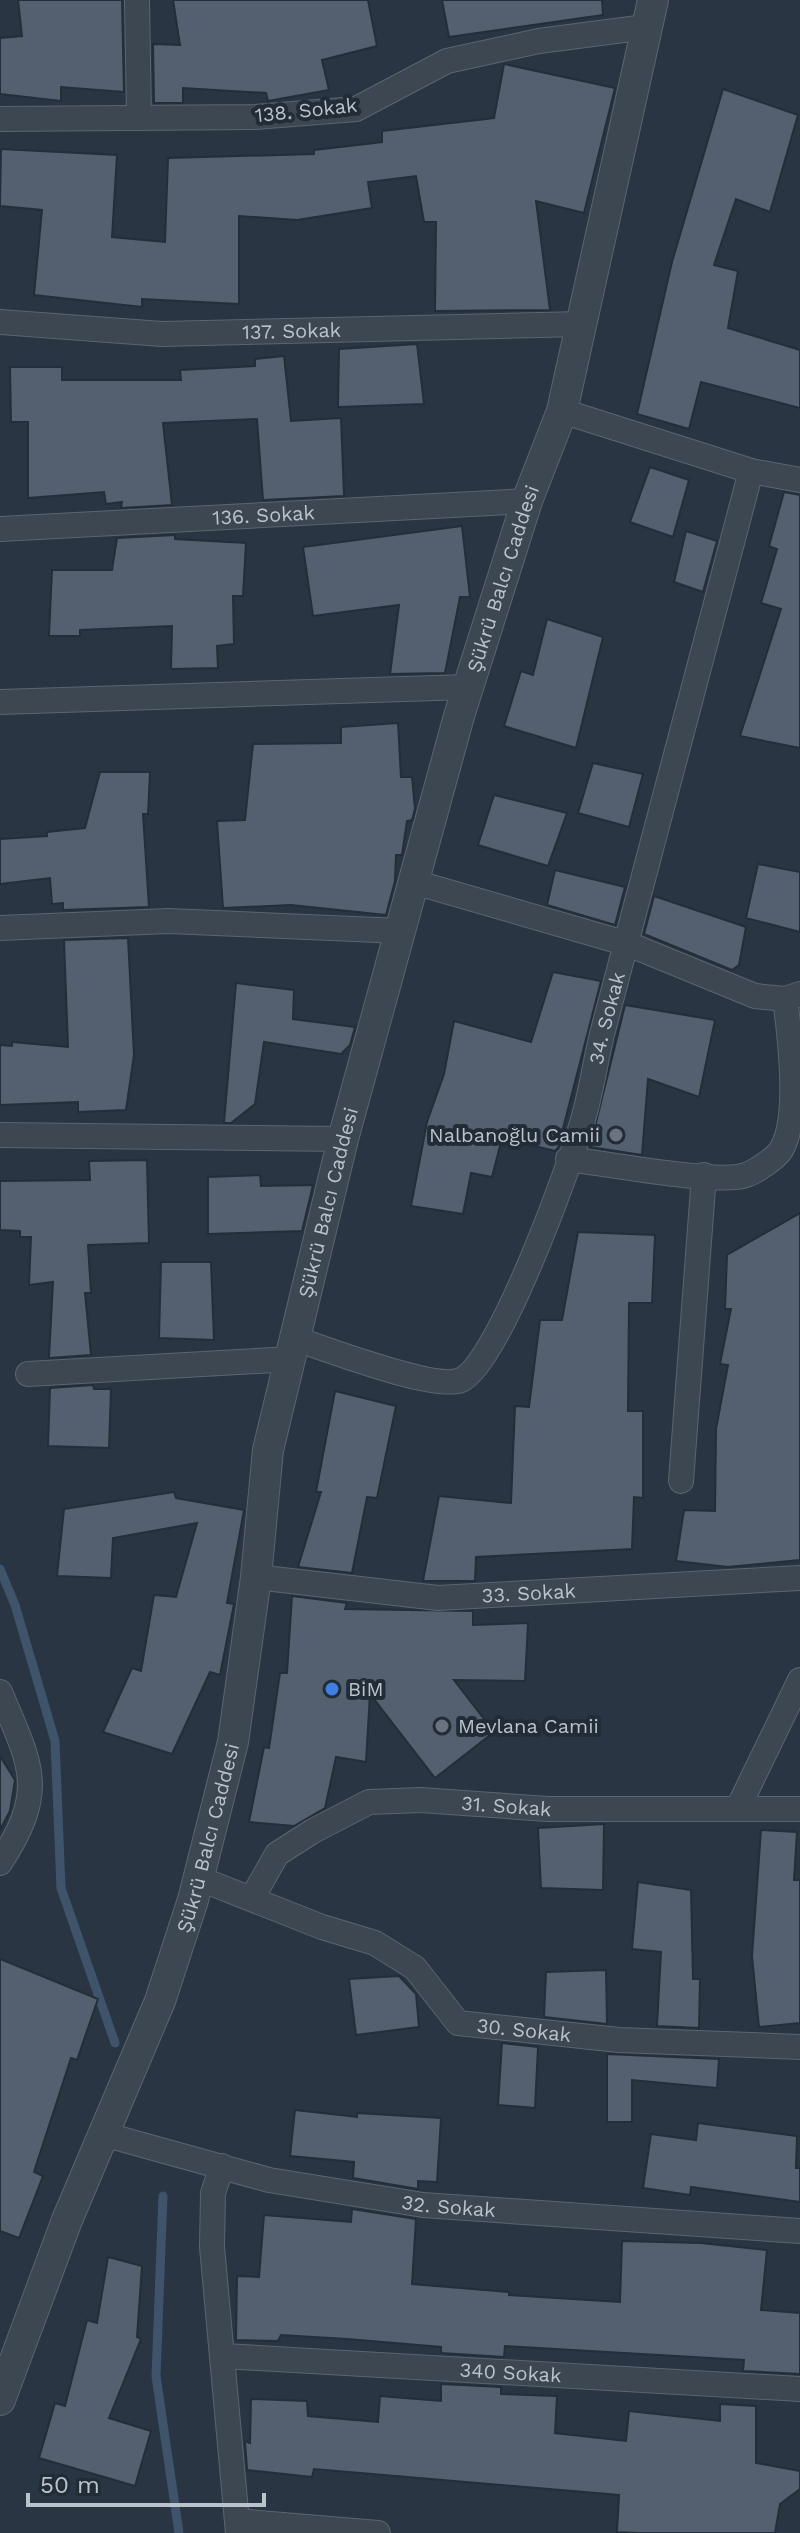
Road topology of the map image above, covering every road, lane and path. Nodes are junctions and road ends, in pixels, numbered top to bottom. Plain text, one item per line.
1 (137, 0) edge
2 (650, 13) edge
3 (139, 118) junction
4 (0, 119) edge
5 (0, 322) edge
6 (582, 324) junction
7 (562, 411) junction
8 (751, 471) junction
9 (800, 480) edge
10 (527, 501) junction
11 (0, 529) edge
12 (468, 687) junction
13 (0, 702) edge
14 (414, 882) junction
15 (0, 928) edge
16 (401, 931) junction
17 (628, 944) junction
18 (792, 996) edge
19 (0, 1135) edge
20 (343, 1139) junction
21 (791, 1152) edge
22 (568, 1159) junction
23 (704, 1175) junction
24 (293, 1349) junction
25 (28, 1374) dead end
26 (681, 1481) dead end
27 (256, 1577) junction
28 (800, 1578) edge
29 (800, 1680) edge
30 (0, 1692) edge
31 (738, 1808) junction
32 (800, 1809) edge
33 (0, 1863) edge
34 (198, 1878) junction
35 (252, 1898) junction
36 (800, 2047) edge
37 (103, 2134) junction
38 (222, 2166) junction
39 (800, 2231) edge
40 (223, 2356) junction
41 (5, 2369) edge
42 (800, 2389) edge
43 (0, 2400) edge
44 (238, 2527) edge
45 (378, 2533) edge

1 - 3 street
2 - 3 street, 138. Sokak
2 - 6 street, Şükrü Balcı Caddesi
3 - 4 street, 138. Sokak
5 - 6 street, 137. Sokak
6 - 7 street, Şükrü Balcı Caddesi
7 - 8 street
7 - 10 street, Şükrü Balcı Caddesi
8 - 9 street
8 - 17 street, 34. Sokak
10 - 11 street, 136. Sokak
10 - 12 street, Şükrü Balcı Caddesi
12 - 13 street
12 - 14 street, Şükrü Balcı Caddesi
14 - 16 street, Şükrü Balcı Caddesi
14 - 17 street
15 - 16 street
16 - 20 street, Şükrü Balcı Caddesi
17 - 18 street
17 - 22 street, 34. Sokak
18 - 21 street
19 - 20 street
20 - 24 street, Şükrü Balcı Caddesi
21 - 23 street
22 - 23 street
22 - 24 street, 34. Sokak
23 - 26 street
24 - 25 street
24 - 27 street, Şükrü Balcı Caddesi
27 - 28 street, 33. Sokak
27 - 34 street, Şükrü Balcı Caddesi
29 - 31 street
30 - 33 street
31 - 32 street, 31. Sokak
31 - 35 street, 31. Sokak
34 - 35 street, 30. Sokak
34 - 37 street, Şükrü Balcı Caddesi
35 - 36 street, 30. Sokak
37 - 38 street, 32. Sokak
37 - 41 street, Şükrü Balcı Caddesi
38 - 39 street, 32. Sokak
38 - 40 street
40 - 42 street, 340 Sokak
40 - 44 street
41 - 43 street, Şükrü Balcı Caddesi
44 - 45 street

